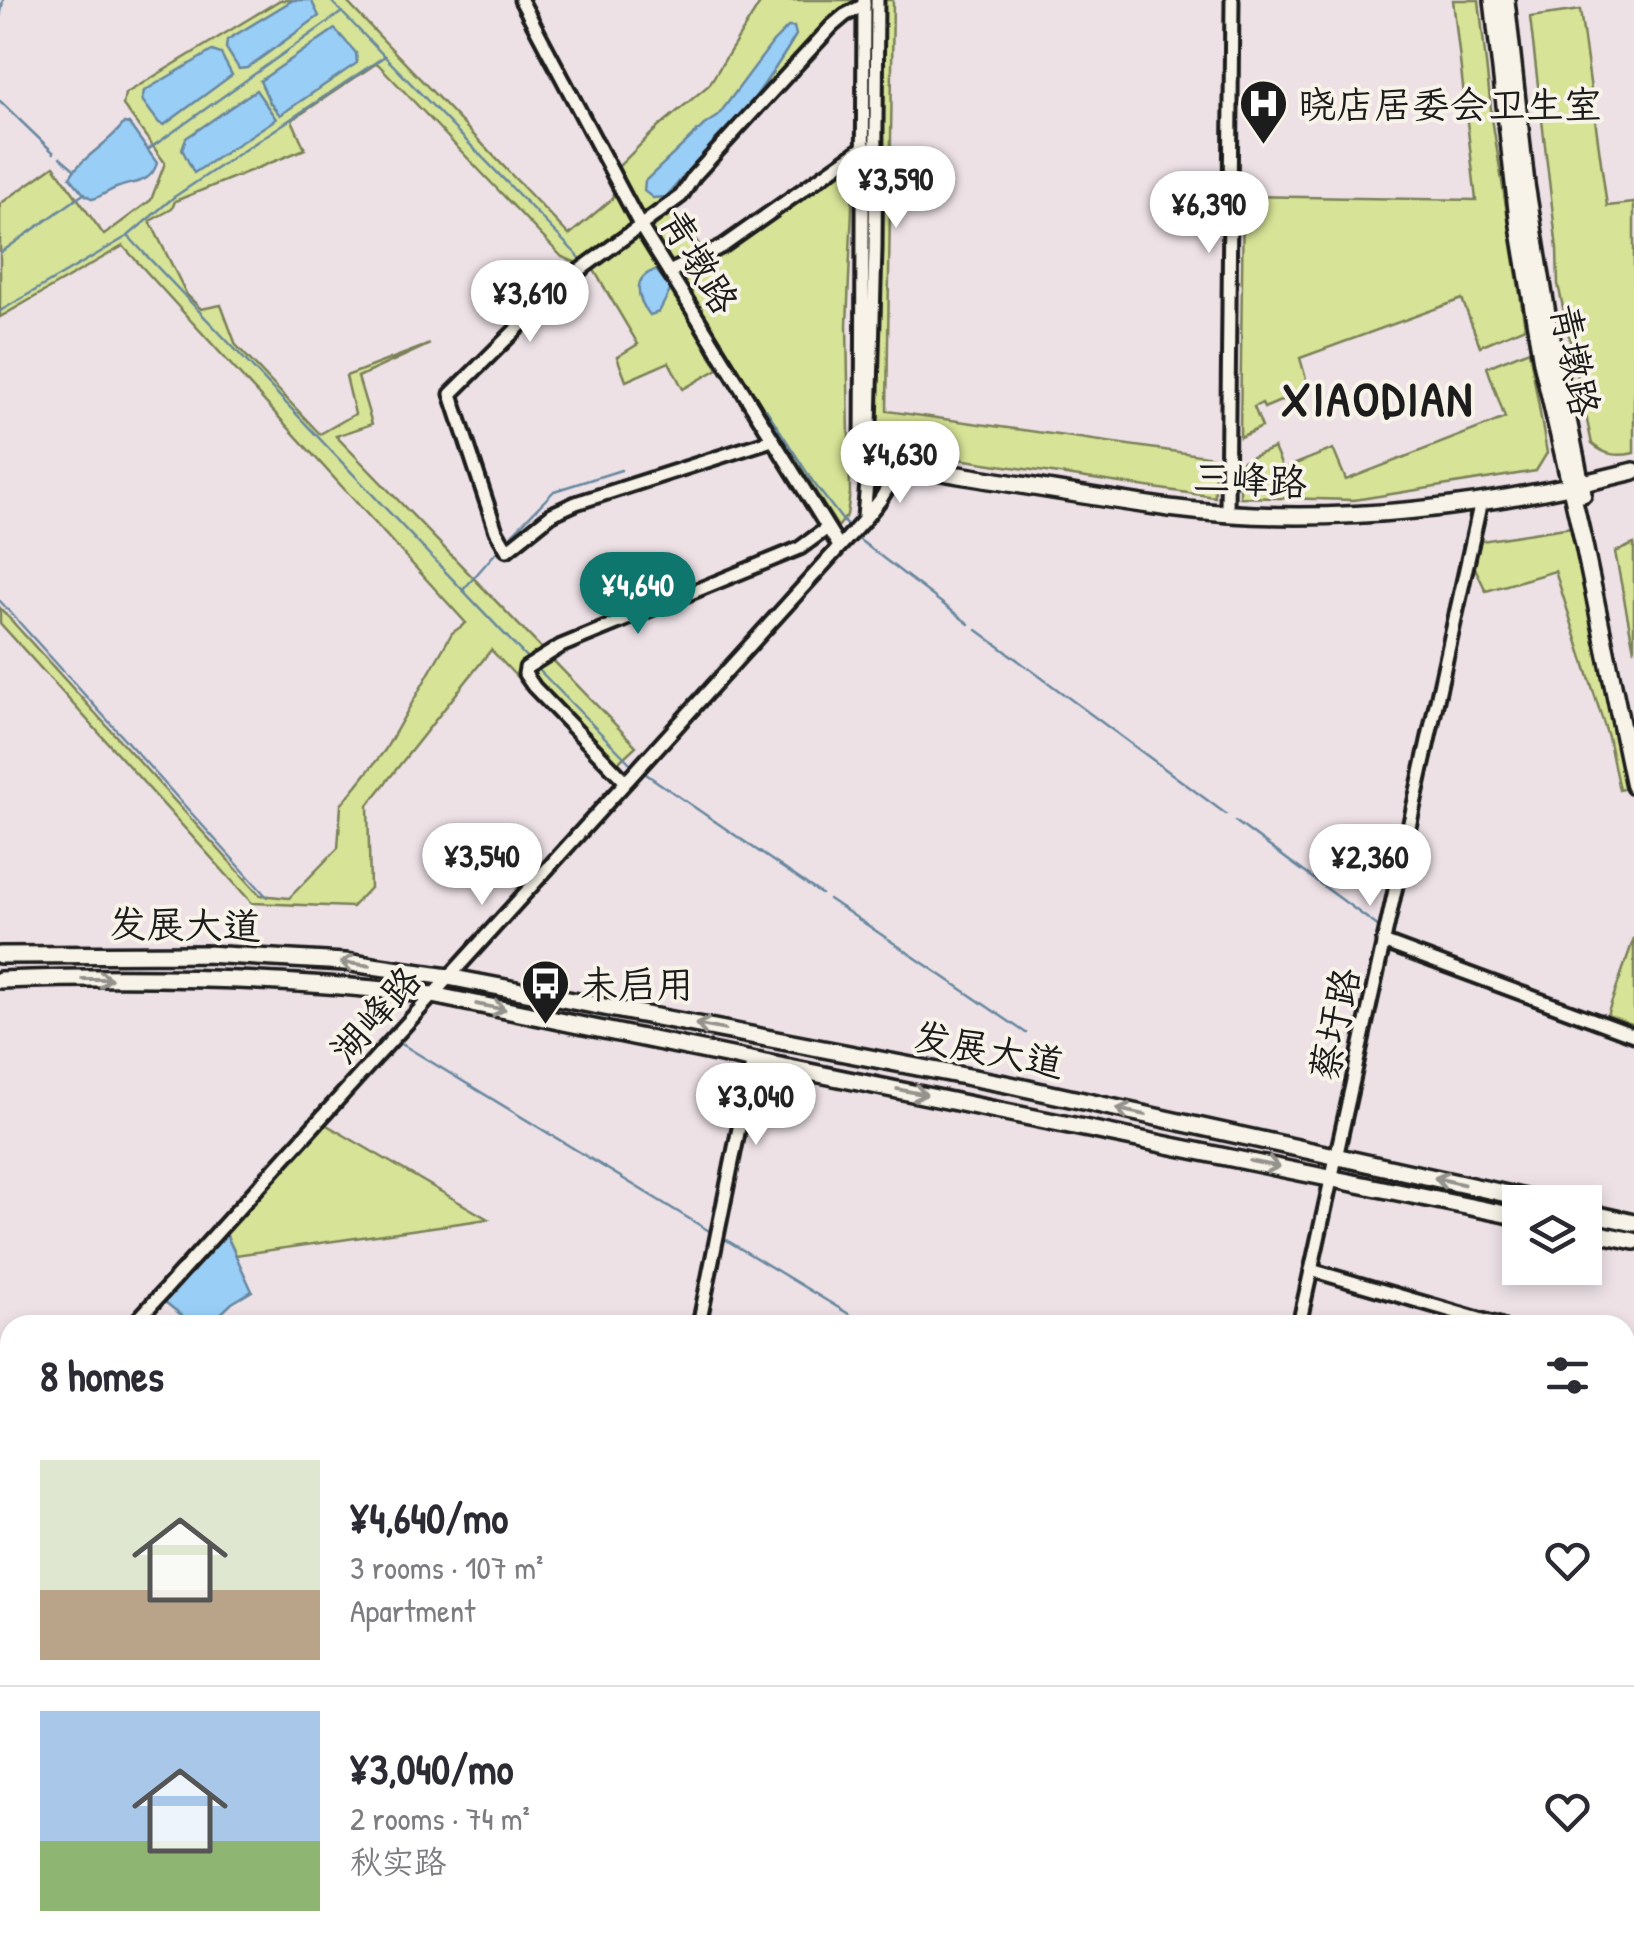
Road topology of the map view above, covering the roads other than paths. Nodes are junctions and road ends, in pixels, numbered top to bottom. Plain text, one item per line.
1 (521, 0) edge
2 (1232, 0) edge
3 (1493, 0) edge
4 (1506, 0) edge
5 (869, 2) edge
6 (865, 146) junction
7 (641, 227) junction
8 (668, 272) junction
9 (772, 440) junction
10 (866, 460) junction
11 (901, 466) junction
12 (1634, 471) edge
13 (1576, 486) junction
14 (1481, 501) junction
15 (1227, 514) junction
16 (863, 520) junction
17 (826, 529) junction
18 (839, 546) junction
19 (1634, 743) edge
20 (624, 781) junction
21 (1634, 786) edge
22 (1383, 942) junction
23 (0, 955) edge
24 (448, 977) junction
25 (0, 980) edge
26 (432, 995) junction
27 (1634, 1035) edge
28 (754, 1059) junction
29 (1336, 1155) junction
30 (1331, 1177) junction
31 (1502, 1193) edge
32 (1502, 1213) edge
33 (1602, 1216) edge
34 (1634, 1223) edge
35 (1602, 1234) edge
36 (1634, 1241) edge
37 (1311, 1270) junction
38 (142, 1315) edge
39 (701, 1315) edge
40 (1301, 1315) edge
41 (1443, 1315) edge

1 - 7 street, 青墩路
2 - 15 street
3 - 13 main road, 青墩路
4 - 13 main road, 青墩路
5 - 6 street
5 - 7 street
5 - 10 street
6 - 8 street
6 - 10 street
7 - 8 street, 青墩路
7 - 9 street
8 - 9 street, 青墩路
9 - 17 street, 青墩路
10 - 11 main road, 三峰路
10 - 16 street
11 - 15 main road, 三峰路
11 - 16 street, 湖峰路
12 - 13 main road, 三峰路
13 - 14 main road, 三峰路
13 - 19 main road, 青墩路
13 - 21 main road, 青墩路
14 - 15 main road, 三峰路
14 - 22 street, 蔡圩路
16 - 18 street, 湖峰路
17 - 18 street, 青墩路
17 - 20 street
18 - 20 street, 湖峰路
20 - 24 street, 湖峰路
22 - 27 street
22 - 29 street, 蔡圩路
24 -> 23 main road, 发展大道
24 - 26 street, 湖峰路
29 -> 24 main road, 发展大道
25 -> 26 main road, 发展大道
26 -> 28 main road, 发展大道
26 - 38 street, 湖峰路
28 -> 30 main road, 发展大道
28 - 39 street
29 - 30 street, 蔡圩路
31 -> 29 main road, 发展大道
30 - 32 main road, 发展大道
30 - 37 street, 蔡圩路
33 - 34 main road
35 - 36 main road
37 - 40 street, 蔡圩路
37 - 41 street

